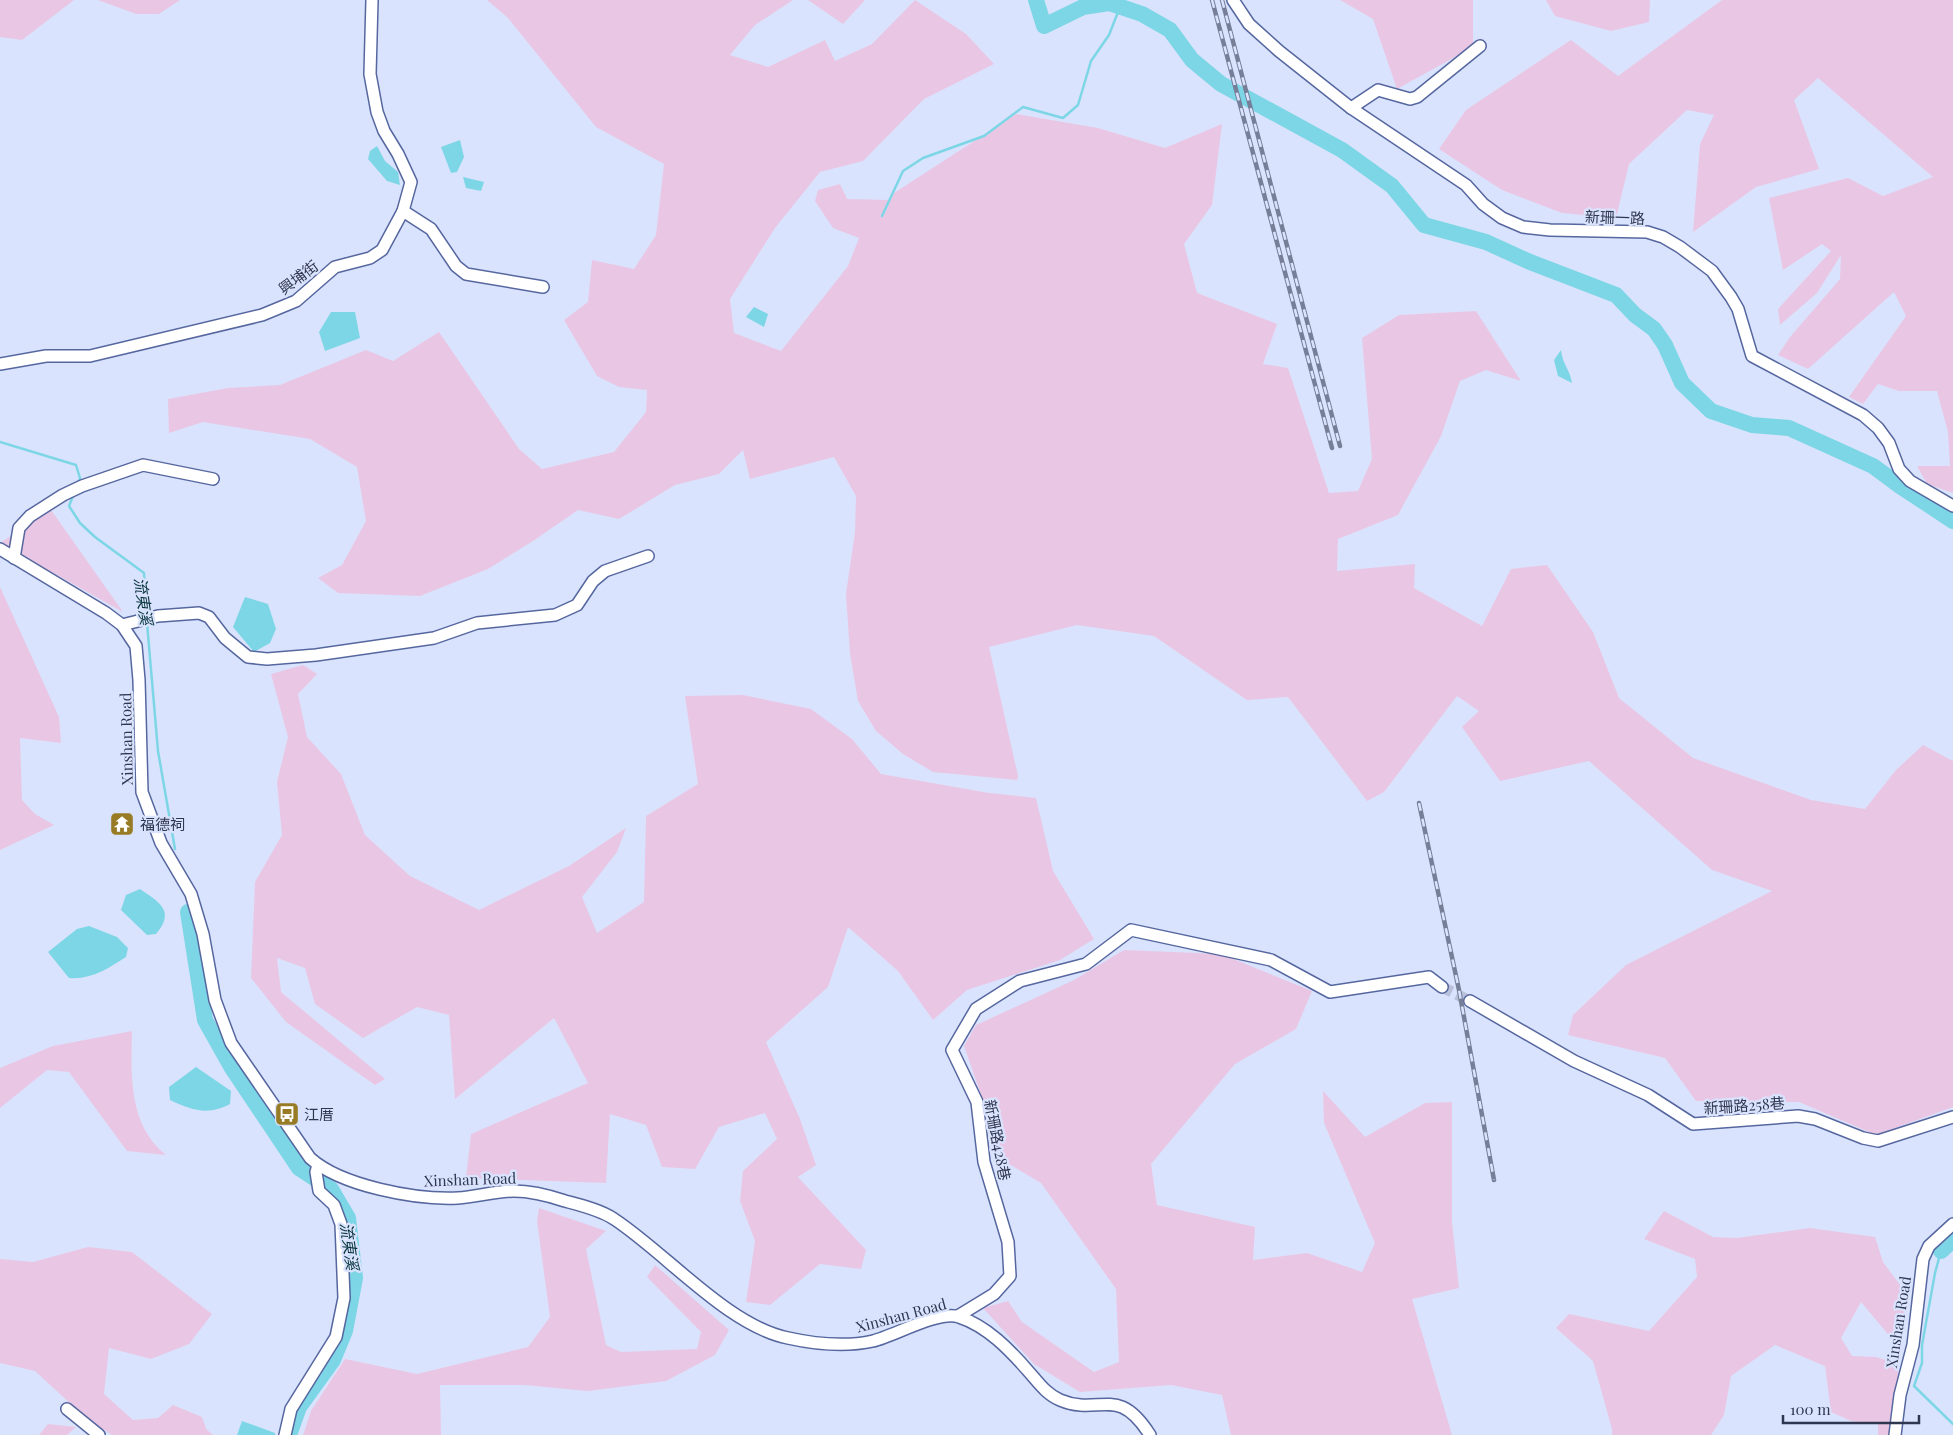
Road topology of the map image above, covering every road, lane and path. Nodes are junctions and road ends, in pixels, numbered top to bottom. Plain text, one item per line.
1 (372, 0) edge
2 (1233, 0) edge
3 (1480, 46) dead end
4 (1351, 108) junction
5 (403, 211) junction
6 (543, 287) dead end
7 (0, 364) edge
8 (213, 478) dead end
9 (1953, 506) edge
10 (0, 549) edge
11 (648, 556) dead end
12 (14, 558) junction
13 (122, 625) junction
14 (1442, 987) tunnel mouth
15 (1470, 1000) tunnel mouth
16 (1953, 1117) edge
17 (317, 1169) junction
18 (1953, 1224) edge
19 (958, 1316) junction
20 (67, 1409) dead end
21 (99, 1435) edge
22 (285, 1435) edge
23 (1150, 1435) edge
24 (1895, 1435) edge

1 - 5 street, 興埔街
2 - 4 street, 新珊一路
3 - 4 street
4 - 9 street, 新珊一路
5 - 6 street
5 - 7 street, 興埔街
8 - 12 street
10 - 12 street, Xinshan Road
11 - 13 street
12 - 13 street, Xinshan Road
13 - 17 street, Xinshan Road
14 - 19 street, 新珊路428巷
15 - 16 street, 新珊路258巷
17 - 19 street, Xinshan Road
17 - 22 street
18 - 24 street, Xinshan Road
19 - 23 street, Xinshan Road
20 - 21 street

